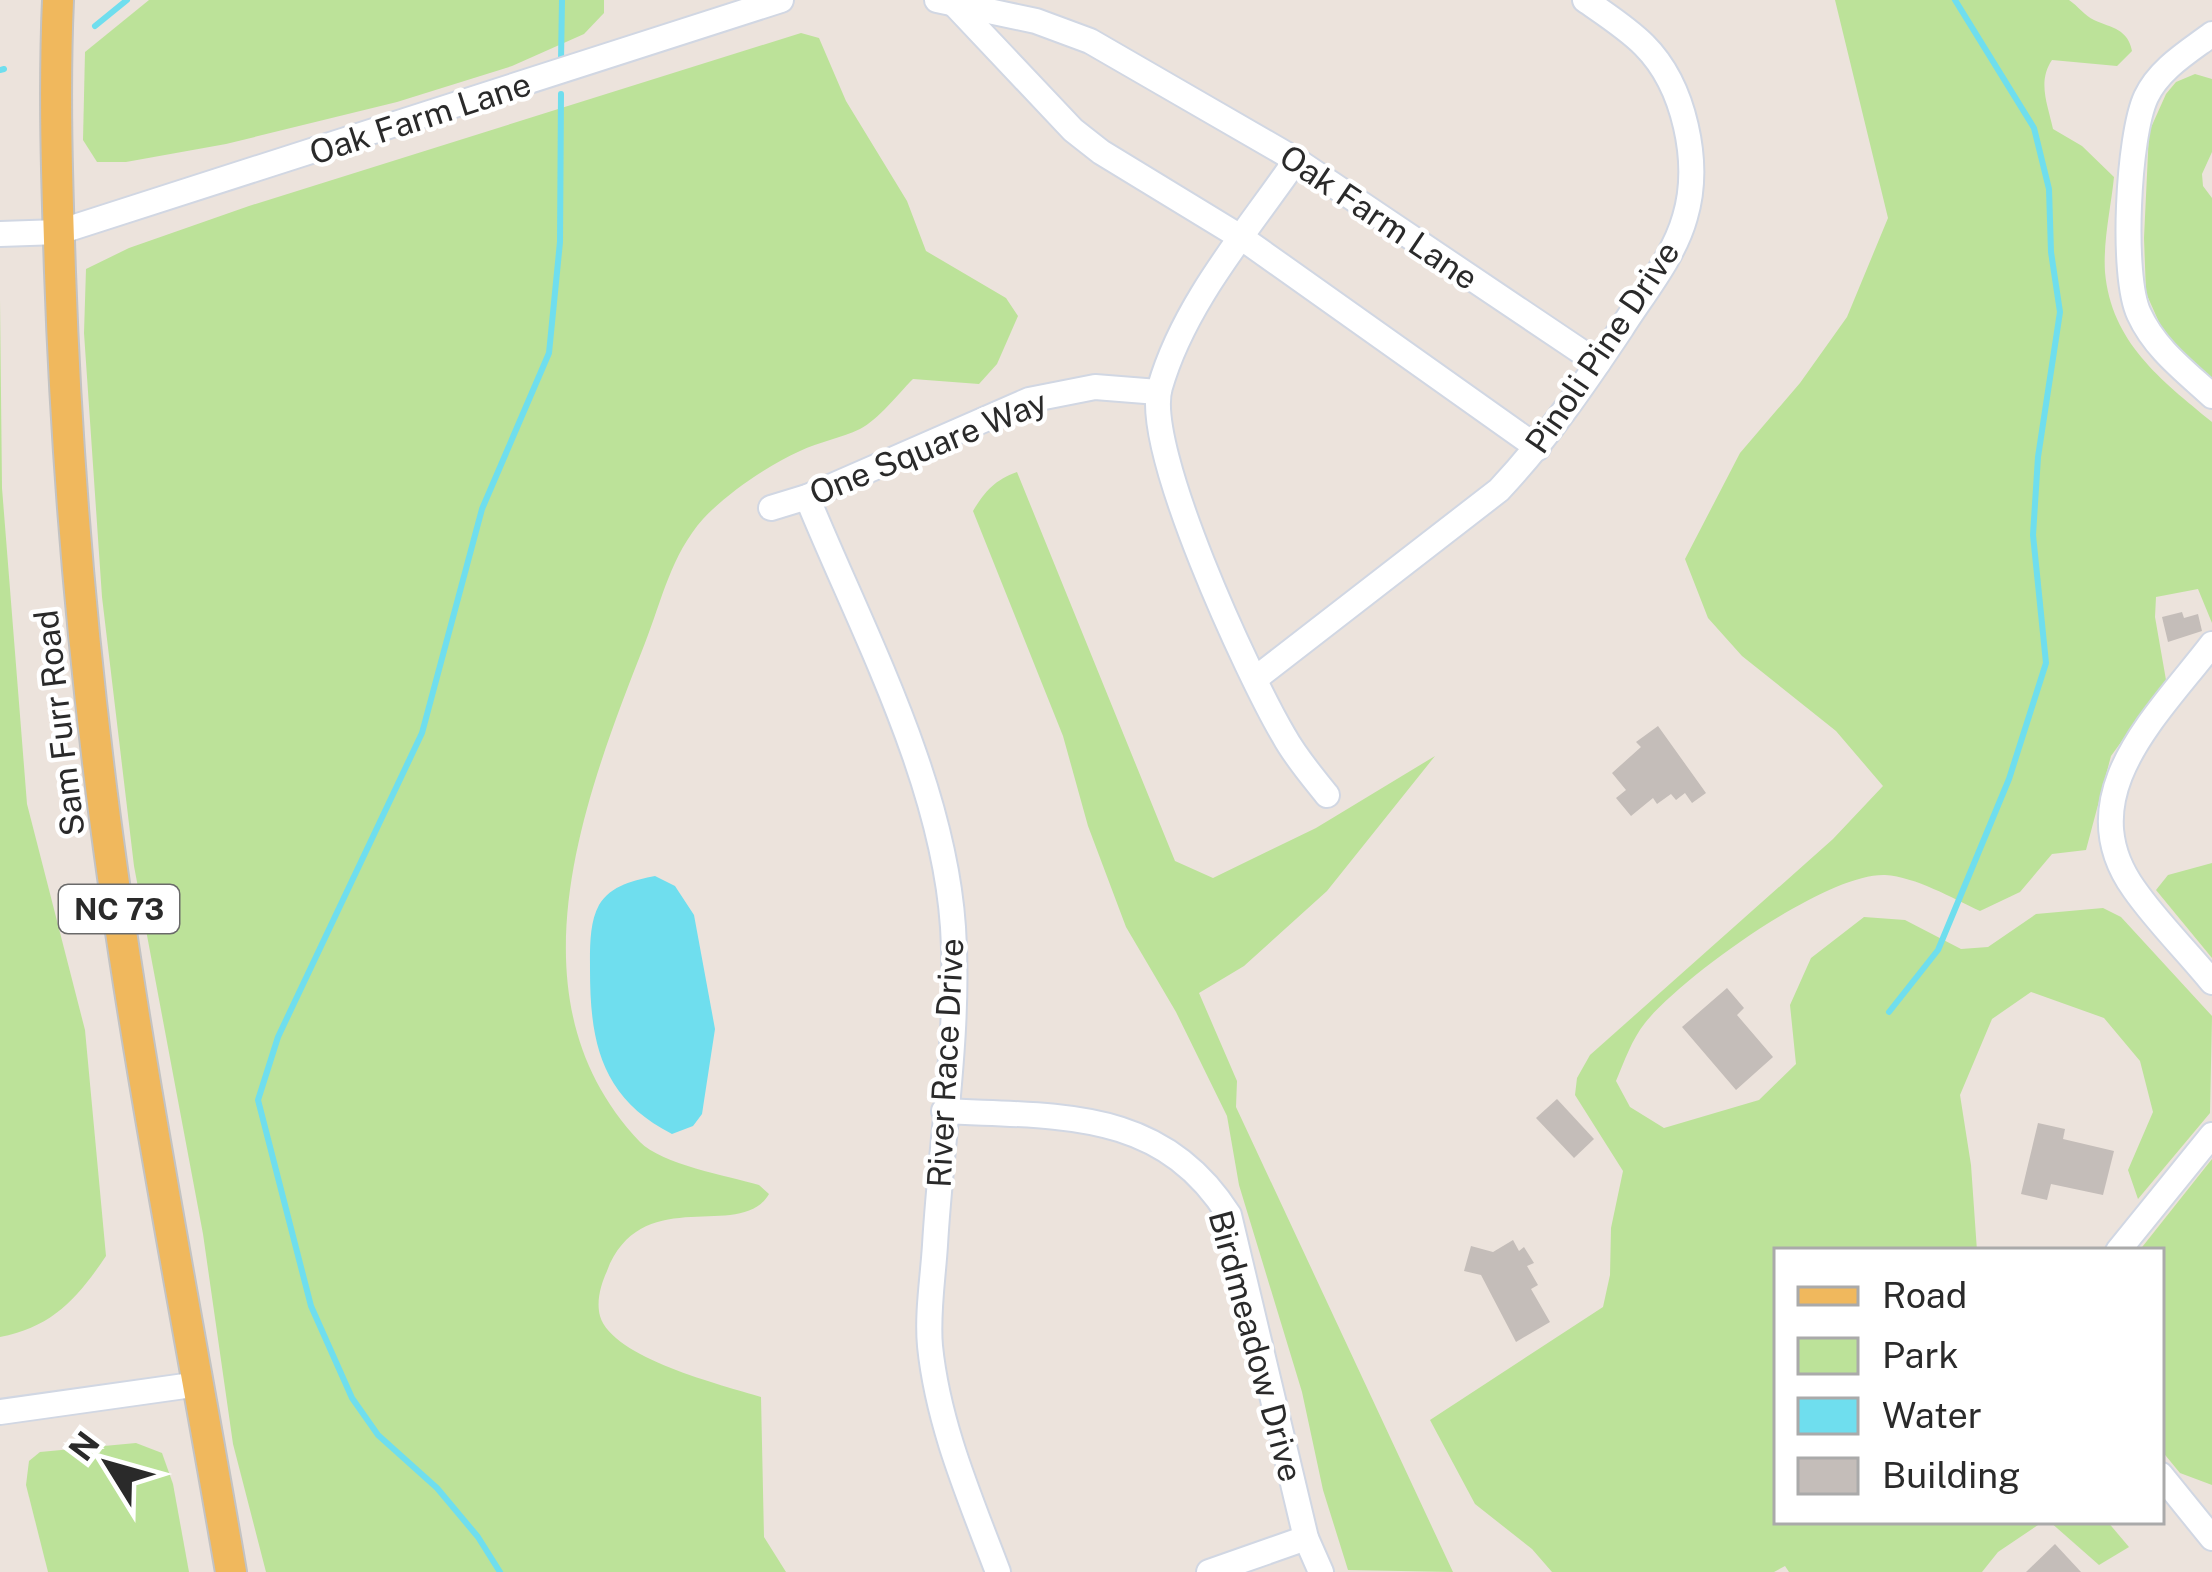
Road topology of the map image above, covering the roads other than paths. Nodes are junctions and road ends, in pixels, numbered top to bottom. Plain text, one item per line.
1 (58, 0) edge
2 (781, 0) edge
3 (1586, 0) edge
4 (945, 2) edge
5 (1036, 21) junction
6 (2212, 34) edge
7 (1009, 63) junction
8 (1296, 160) junction
9 (59, 232) junction
10 (0, 234) edge
11 (1242, 238) junction
12 (1598, 364) junction
13 (1158, 392) junction
14 (2212, 396) edge
15 (1538, 448) junction
16 (807, 497) junction
17 (772, 508) dead end
18 (2212, 644) edge
19 (1255, 679) junction
20 (1328, 795) dead end
21 (2212, 982) edge
22 (944, 1111) junction
23 (2212, 1136) edge
24 (2120, 1248) edge
25 (199, 1384) junction
26 (0, 1412) edge
27 (2164, 1478) edge
28 (1306, 1538) junction
29 (2212, 1538) edge
30 (231, 1572) edge
31 (998, 1572) edge
32 (1209, 1572) edge
33 (1322, 1572) edge

1 - 9 main road, Sam Furr Road / NC 73
2 - 9 street, Oak Farm Lane
3 - 12 street, Pinoli Pine Drive
4 - 5 street, Oak Farm Lane
4 - 7 street, Oak Farm Lane
5 - 7 street
5 - 8 street, Oak Farm Lane
6 - 14 street
7 - 11 street, Oak Farm Lane
8 - 11 street
8 - 12 street, Oak Farm Lane
9 - 10 street, Oak Farm Lane
9 - 25 main road, Sam Furr Road / NC 73
11 - 13 street
11 - 15 street, Oak Farm Lane
12 - 15 street, Pinoli Pine Drive
13 - 16 street, One Square Way
13 - 19 street
15 - 19 street, Pinoli Pine Drive
16 - 17 street, One Square Way
16 - 22 street, River Race Drive
18 - 21 street
19 - 20 street
22 - 28 street, Birdmeadow Drive
22 - 31 street, River Race Drive
23 - 24 street
25 - 26 street
25 - 30 main road, Sam Furr Road / NC 73
27 - 29 street
28 - 32 street
28 - 33 street, Birdmeadow Drive

